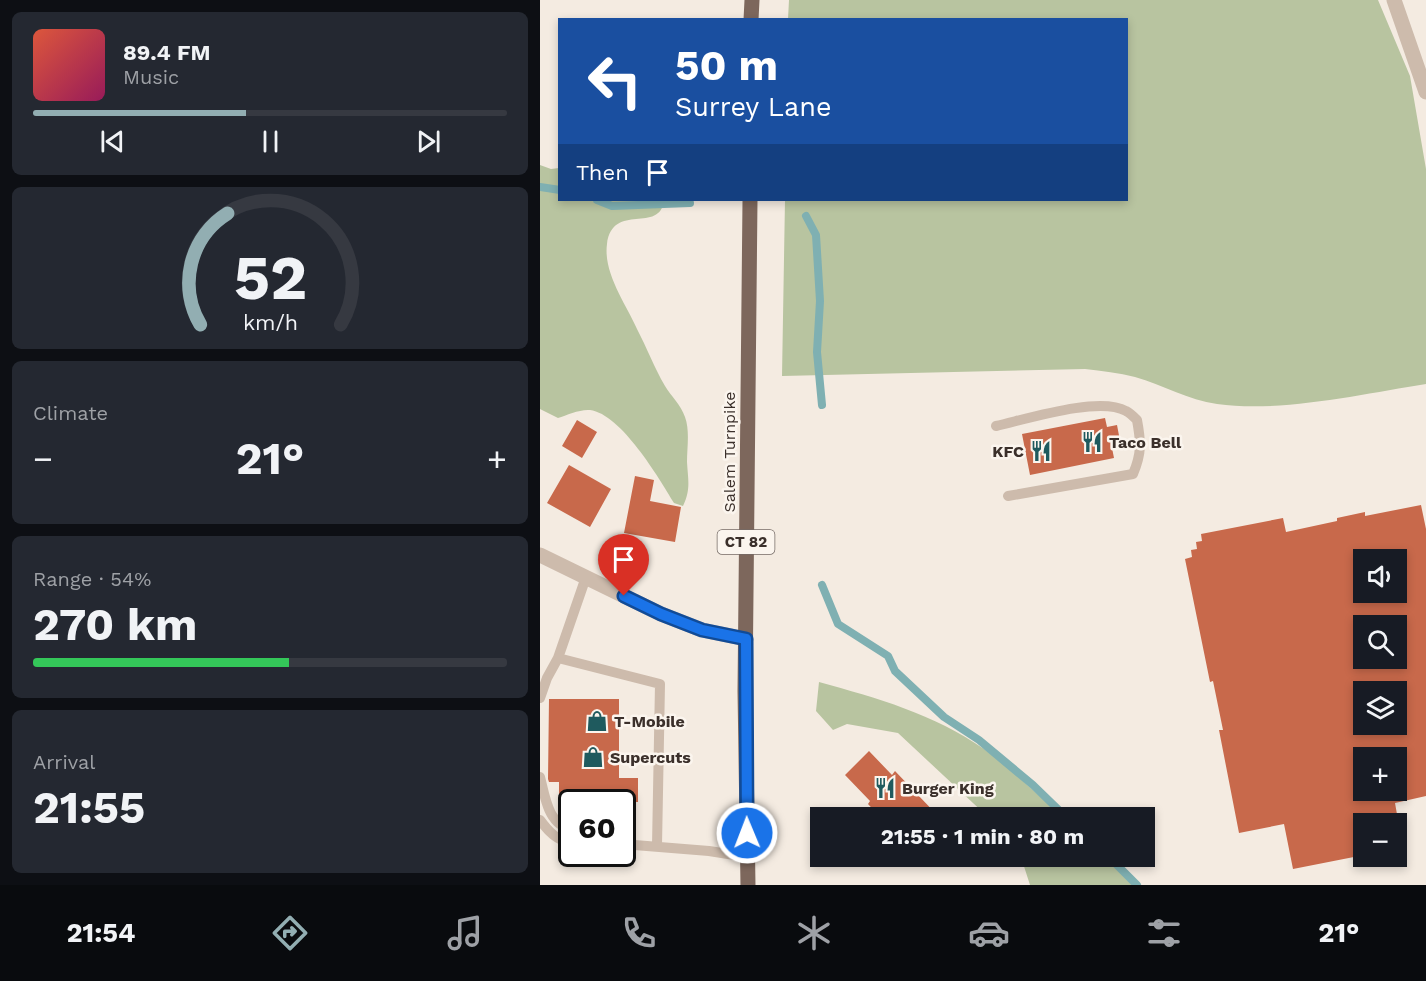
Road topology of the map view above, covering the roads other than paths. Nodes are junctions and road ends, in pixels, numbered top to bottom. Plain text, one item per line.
1 (752, 0) edge
2 (1394, 0) edge
3 (751, 18) edge
4 (1426, 92) edge
5 (750, 201) edge
6 (996, 426) dead end
7 (1008, 495) dead end
8 (540, 555) edge
9 (586, 578) junction
10 (746, 639) junction
11 (558, 658) junction
12 (540, 698) edge
13 (540, 777) edge
14 (540, 820) edge
15 (558, 823) edge
16 (558, 838) edge
17 (636, 845) edge
18 (657, 846) junction
19 (747, 857) junction
20 (748, 885) edge

1 - 3 main road
2 - 4 street
5 - 10 main road, Salem Turnpike / CT 82
6 - 7 lane
8 - 9 street
9 - 10 street
9 - 11 lane
10 - 19 main road, Salem Turnpike / CT 82
11 - 12 lane
11 - 18 lane
13 - 15 lane
14 - 16 lane
17 - 18 lane
18 - 19 lane
19 - 20 main road, Salem Turnpike / CT 82

